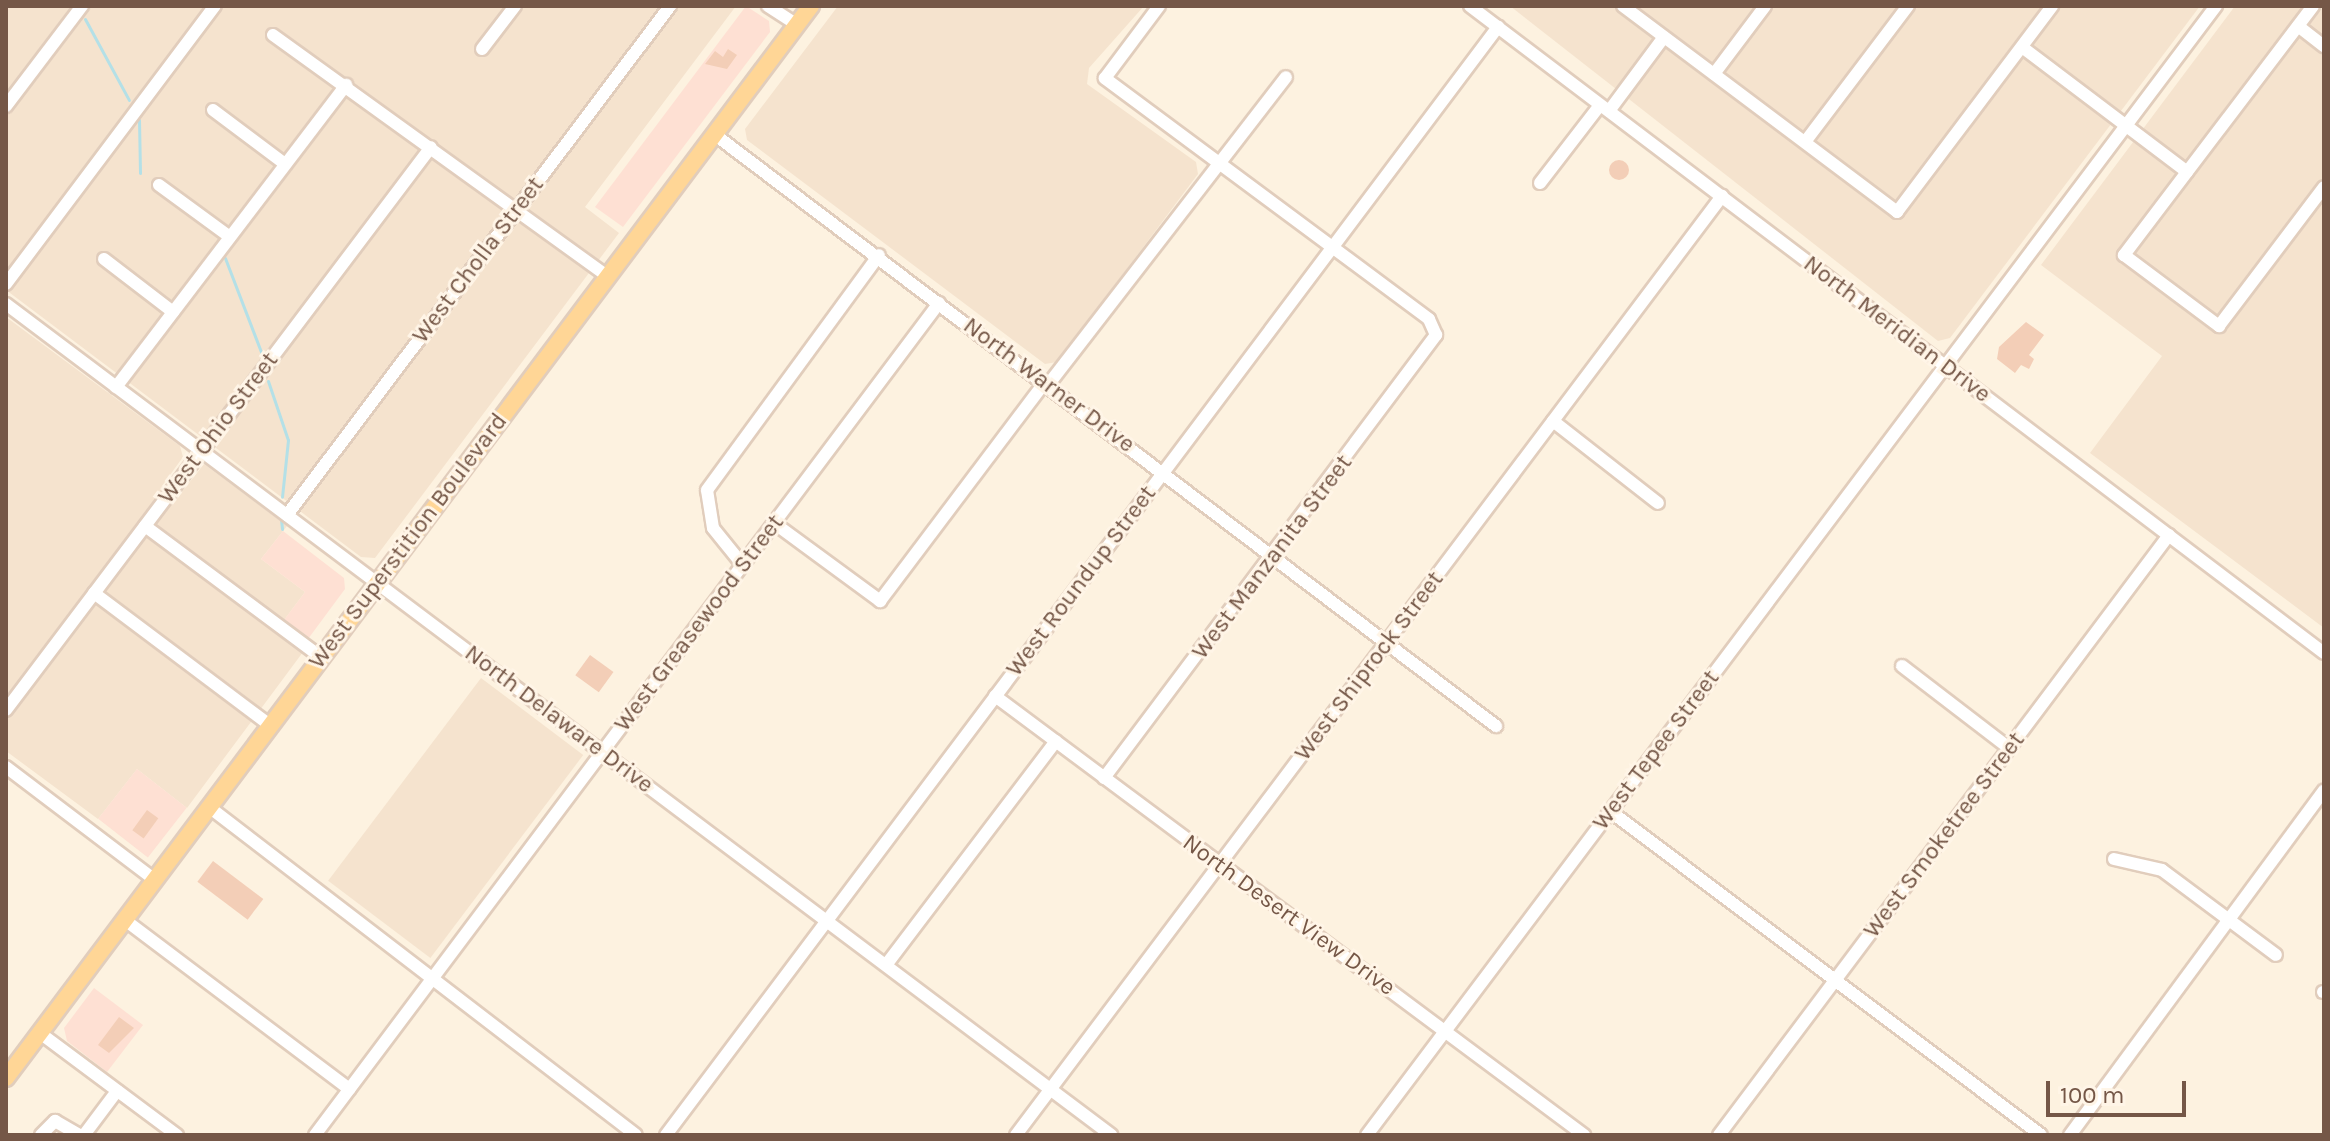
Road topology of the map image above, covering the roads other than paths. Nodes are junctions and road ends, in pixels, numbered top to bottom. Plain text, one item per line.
1 (82, 6) edge
2 (215, 6) edge
3 (515, 6) edge
4 (670, 6) edge
5 (768, 6) edge
6 (811, 6) edge
7 (1159, 6) edge
8 (1470, 6) edge
9 (1623, 6) edge
10 (1765, 6) edge
11 (1908, 6) edge
12 (2052, 6) edge
13 (2216, 6) edge
14 (2313, 6) edge
15 (797, 25) junction
16 (2298, 26) junction
17 (1498, 27) junction
18 (273, 35) dead end
19 (1664, 37) junction
20 (2324, 46) edge
21 (2022, 47) junction
22 (482, 49) dead end
23 (1714, 74) junction
24 (1286, 77) dead end
25 (346, 85) junction
26 (6, 106) edge
27 (1605, 108) junction
28 (213, 110) dead end
29 (2127, 126) junction
30 (714, 134) junction
31 (1805, 142) junction
32 (431, 147) junction
33 (1219, 161) junction
34 (285, 164) junction
35 (2187, 172) junction
36 (1540, 183) dead end
37 (159, 185) dead end
38 (2324, 187) edge
39 (1722, 196) junction
40 (516, 210) junction
41 (230, 237) junction
42 (1333, 245) junction
43 (879, 255) junction
44 (104, 259) dead end
45 (607, 276) junction
46 (6, 284) edge
47 (939, 303) junction
48 (6, 304) edge
49 (173, 312) junction
50 (1946, 365) junction
51 (1047, 383) junction
52 (116, 387) junction
53 (1553, 421) junction
54 (201, 451) junction
55 (1163, 471) junction
56 (1658, 503) dead end
57 (287, 515) junction
58 (774, 523) junction
59 (145, 526) junction
60 (2169, 535) junction
61 (1274, 555) junction
62 (742, 564) junction
63 (377, 582) junction
64 (94, 593) junction
65 (1388, 641) junction
66 (2324, 653) edge
67 (321, 657) junction
68 (1902, 666) dead end
69 (995, 696) junction
70 (6, 710) edge
71 (270, 725) junction
72 (1496, 726) dead end
73 (1056, 741) junction
74 (2009, 748) junction
75 (602, 752) junction
76 (6, 767) edge
77 (1104, 778) junction
78 (2324, 790) edge
79 (209, 807) junction
80 (1610, 811) junction
81 (2114, 859) dead end
82 (1220, 865) junction
83 (155, 880) junction
84 (125, 920) junction
85 (826, 921) junction
86 (2229, 922) junction
87 (2276, 955) dead end
88 (886, 965) junction
89 (434, 978) junction
90 (1835, 980) junction
91 (1446, 1031) junction
92 (40, 1033) junction
93 (6, 1078) edge
94 (349, 1089) junction
95 (1050, 1089) junction
96 (117, 1091) junction
97 (41, 1135) edge
98 (82, 1135) edge
99 (177, 1135) edge
100 (315, 1135) edge
101 (636, 1135) edge
102 (666, 1135) edge
103 (1016, 1135) edge
104 (1111, 1135) edge
105 (1367, 1135) edge
106 (1584, 1135) edge
107 (1719, 1135) edge
108 (2041, 1135) edge
109 (2070, 1135) edge

1 - 26 street
2 - 46 street
3 - 22 street
4 - 40 street, West Cholla Street
5 - 15 street
6 - 15 main road, West Superstition Boulevard
7 - 33 street
8 - 17 street, North Meridian Drive
9 - 19 street
10 - 23 street
11 - 31 street
12 - 21 street
13 - 29 street, West Tepee Street
14 - 16 street
15 - 30 main road, West Superstition Boulevard
16 - 20 street
16 - 35 street
17 - 27 street, North Meridian Drive
17 - 42 street, West Roundup Street
18 - 25 street
19 - 23 street
19 - 27 street
21 - 29 street
21 - 31 street
23 - 31 street
24 - 33 street
25 - 32 street
25 - 34 street
27 - 36 street
27 - 39 street, North Meridian Drive
28 - 34 street
29 - 35 street
29 - 50 street, West Tepee Street
30 - 43 street, North Warner Drive
30 - 45 main road, West Superstition Boulevard
32 - 40 street
32 - 54 street, West Ohio Street
33 - 42 street
33 - 51 street
34 - 41 street
35 - 38 street
37 - 41 street
39 - 50 street, North Meridian Drive
39 - 53 street, West Shiprock Street
40 - 45 street
40 - 57 street, West Cholla Street
41 - 49 street
42 - 55 street, West Roundup Street
42 - 61 street, West Manzanita Street
43 - 47 street, North Warner Drive
43 - 62 street
44 - 49 street
45 - 63 main road, West Superstition Boulevard
47 - 51 street, North Warner Drive
47 - 58 street, West Greasewood Street
48 - 52 street, North Delaware Drive
49 - 52 street
50 - 60 street, North Meridian Drive
50 - 80 street, West Tepee Street
51 - 55 street, North Warner Drive
51 - 58 street
52 - 54 street, North Delaware Drive
53 - 56 street
53 - 65 street, West Shiprock Street
54 - 57 street, North Delaware Drive
54 - 59 street, West Ohio Street
55 - 61 street, North Warner Drive
55 - 69 street, West Roundup Street
57 - 63 street, North Delaware Drive
58 - 62 street, West Greasewood Street
59 - 64 street, West Ohio Street
59 - 67 street
60 - 66 street, North Meridian Drive
60 - 74 street, West Smoketree Street
61 - 65 street, North Warner Drive
61 - 77 street, West Manzanita Street
62 - 75 street, West Greasewood Street
63 - 67 main road, West Superstition Boulevard
63 - 75 street, North Delaware Drive
64 - 70 street, West Ohio Street
64 - 71 street
65 - 72 street, North Warner Drive
65 - 82 street, West Shiprock Street
67 - 71 main road, West Superstition Boulevard
68 - 74 street
69 - 73 street, North Desert View Drive
69 - 85 street, West Roundup Street
71 - 79 main road, West Superstition Boulevard
73 - 77 street, North Desert View Drive
73 - 88 street
74 - 90 street, West Smoketree Street
75 - 85 street, North Delaware Drive
75 - 89 street, West Greasewood Street
76 - 83 street
77 - 82 street, North Desert View Drive
78 - 86 street
79 - 83 main road, West Superstition Boulevard
79 - 89 street
80 - 90 street
80 - 91 street, West Tepee Street
81 - 86 street
82 - 91 street, North Desert View Drive
82 - 95 street, West Shiprock Street
83 - 84 main road, West Superstition Boulevard
84 - 92 main road, West Superstition Boulevard
84 - 94 street
85 - 88 street, North Delaware Drive
85 - 102 street, West Roundup Street
86 - 87 street
86 - 109 street
88 - 95 street, North Delaware Drive
89 - 94 street, West Greasewood Street
89 - 101 street
90 - 107 street, West Smoketree Street
90 - 108 street
91 - 105 street, West Tepee Street
91 - 106 street, North Desert View Drive
92 - 93 main road, West Superstition Boulevard
92 - 96 street
94 - 100 street, West Greasewood Street
95 - 103 street, West Shiprock Street
95 - 104 street, North Delaware Drive
96 - 98 street
96 - 99 street
97 - 98 street

